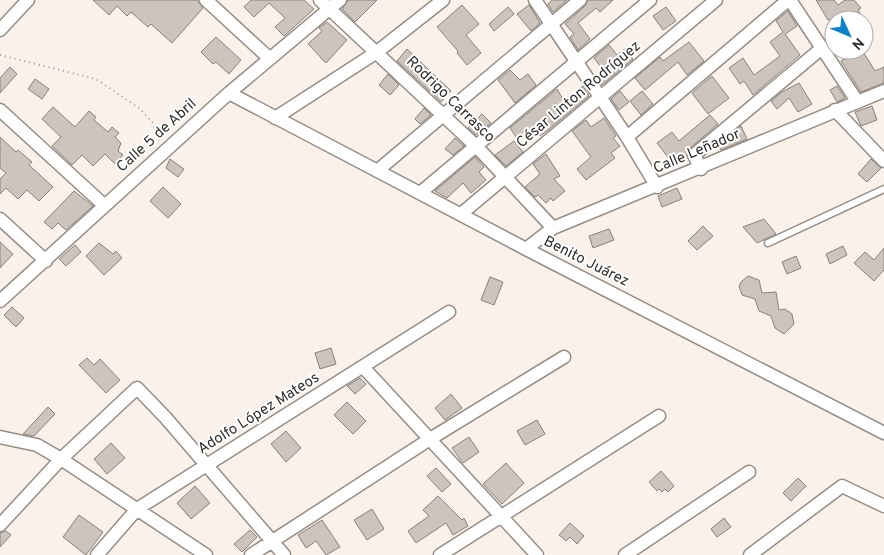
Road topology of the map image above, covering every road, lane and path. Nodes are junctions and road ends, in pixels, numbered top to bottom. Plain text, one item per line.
1 (28, 0) edge
2 (206, 0) edge
3 (320, 0) edge
4 (340, 0) edge
5 (534, 0) edge
6 (580, 0) edge
7 (650, 0) edge
8 (716, 0) edge
9 (789, 0) edge
10 (441, 1) edge
11 (330, 9) junction
12 (551, 24) junction
13 (0, 30) edge
14 (822, 48) junction
15 (377, 52) junction
16 (0, 55) edge
17 (269, 58) junction
18 (576, 63) junction
19 (884, 91) edge
20 (229, 93) junction
21 (600, 99) junction
22 (857, 101) junction
23 (0, 110) edge
24 (835, 110) junction
25 (443, 115) junction
26 (275, 118) junction
27 (626, 137) junction
28 (476, 146) junction
29 (164, 153) junction
30 (884, 161) edge
31 (701, 169) junction
32 (377, 171) junction
33 (506, 177) junction
34 (657, 187) junction
35 (884, 189) edge
36 (420, 193) junction
37 (105, 206) junction
38 (461, 214) junction
39 (0, 219) edge
40 (553, 228) junction
41 (768, 243) dead end
42 (526, 249) junction
43 (46, 261) junction
44 (0, 301) edge
45 (449, 312) dead end
46 (564, 357) dead end
47 (363, 367) junction
48 (659, 416) dead end
49 (884, 433) edge
50 (0, 437) edge
51 (430, 439) junction
52 (61, 459) junction
53 (206, 466) junction
54 (749, 472) dead end
55 (884, 506) edge
56 (137, 509) junction
57 (501, 516) junction
58 (0, 525) edge
59 (273, 542) junction
60 (97, 555) edge
61 (206, 555) edge
62 (252, 555) edge
63 (284, 555) edge
64 (440, 555) edge
65 (537, 555) edge
66 (625, 555) edge
67 (750, 555) edge

1 - 13 street
2 - 17 street
3 - 11 street, Rodrigo Carrasco
4 - 11 street, Calle 5 de Abril
5 - 12 street
6 - 12 street
7 - 18 street
8 - 21 street, César Linton Rodríguez
9 - 14 street
9 - 27 street
10 - 15 street
11 - 15 street, Rodrigo Carrasco
11 - 17 street, Calle 5 de Abril
12 - 18 street
12 - 25 street
14 - 22 street
14 - 31 street
15 - 25 street, Rodrigo Carrasco
15 - 26 street
16 - 29 path
17 - 20 street, Calle 5 de Abril
18 - 21 street
18 - 28 street
19 - 22 street, Calle Leñador
20 - 26 street, Benito Juárez
20 - 29 street, Calle 5 de Abril
21 - 27 street
21 - 33 street, César Linton Rodríguez
22 - 24 street, Calle Leñador
23 - 37 street
24 - 30 street
24 - 31 street, Calle Leñador
25 - 28 street, Rodrigo Carrasco
25 - 32 street
26 - 32 street, Benito Juárez
27 - 34 street
28 - 33 street, Rodrigo Carrasco
28 - 36 street
29 - 37 street, Calle 5 de Abril
31 - 34 street, Calle Leñador
32 - 36 street, Benito Juárez
33 - 38 street, César Linton Rodríguez
33 - 40 street, Rodrigo Carrasco
34 - 40 street, Calle Leñador
35 - 41 lane
36 - 38 street, Benito Juárez
37 - 43 street, Calle 5 de Abril
38 - 42 street, Benito Juárez
39 - 43 street
40 - 42 street, Calle Leñador
42 - 49 street, Benito Juárez
43 - 44 street, Calle 5 de Abril
45 - 47 street, Adolfo López Mateos
46 - 51 street
47 - 51 street
47 - 53 street, Adolfo López Mateos
48 - 57 street
50 - 52 street
51 - 57 street
51 - 59 street
52 - 53 street
52 - 56 street
52 - 58 street
53 - 56 street, Adolfo López Mateos
53 - 59 street
54 - 66 street
55 - 67 street
56 - 60 street, Adolfo López Mateos
56 - 61 street
57 - 64 street
57 - 65 street
59 - 62 street
59 - 63 street

